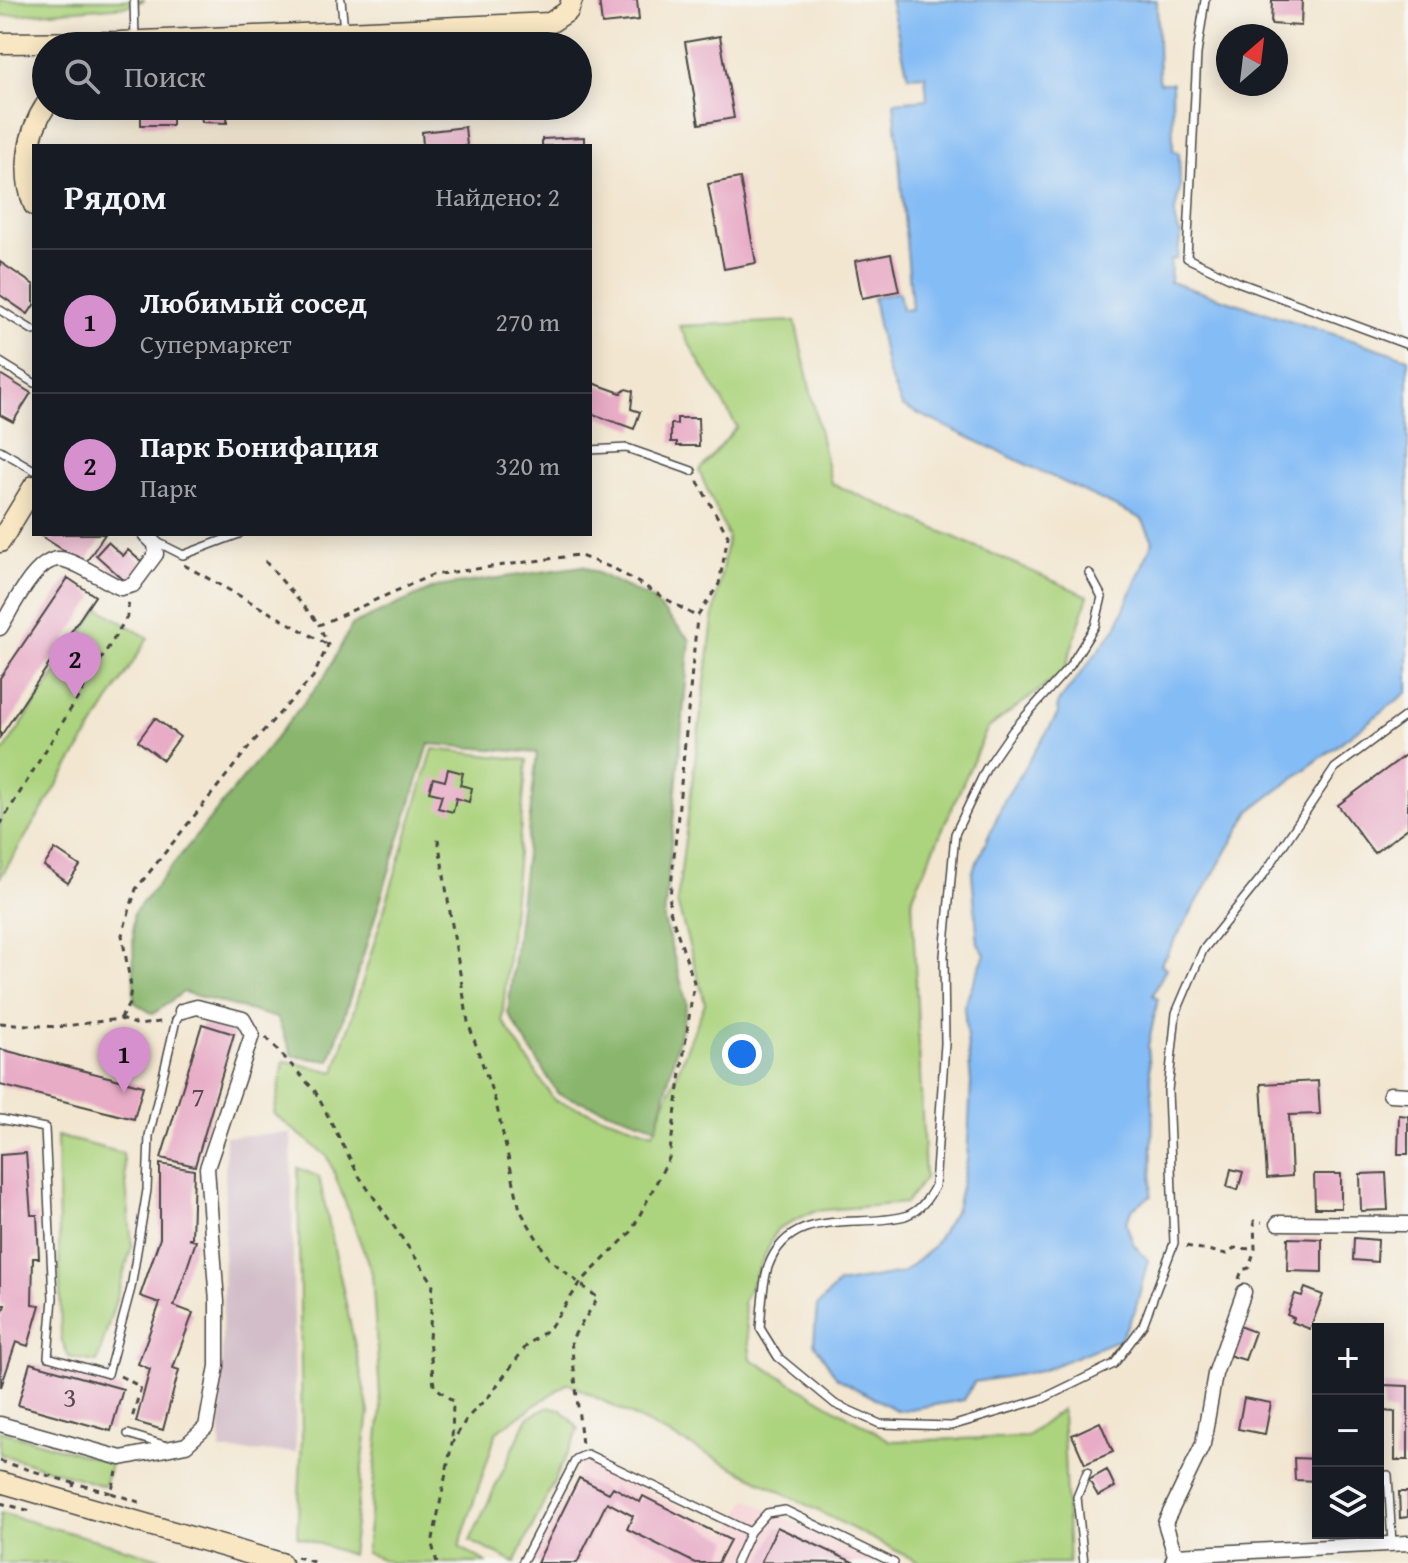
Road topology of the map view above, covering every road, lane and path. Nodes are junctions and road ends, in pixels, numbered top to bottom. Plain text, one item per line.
1 (134, 0) edge
2 (341, 0) edge
3 (572, 0) edge
4 (1205, 0) edge
5 (125, 32) edge
6 (344, 32) joint
7 (0, 43) edge
8 (32, 43) edge
9 (35, 120) edge
10 (32, 200) edge
11 (0, 310) edge
12 (32, 330) edge
13 (1408, 345) edge
14 (0, 362) edge
15 (32, 382) edge
16 (0, 450) edge
17 (592, 450) edge
18 (32, 469) edge
19 (692, 471) joint
20 (32, 489) edge
21 (234, 536) edge
22 (149, 537) edge
23 (0, 542) edge
24 (265, 561) dead end
25 (1089, 573) dead end
26 (215, 583) dead end
27 (130, 587) junction
28 (697, 617) junction
29 (320, 625) junction
30 (0, 628) edge
31 (328, 645) junction
32 (1408, 714) edge
33 (0, 825) edge
34 (438, 839) dead end
35 (179, 1016) junction
36 (120, 1019) junction
37 (0, 1023) edge
38 (250, 1025) junction
39 (1390, 1094) dead end
40 (1408, 1095) edge
41 (0, 1119) edge
42 (1278, 1223) joint
43 (1408, 1224) edge
44 (1174, 1243) junction
45 (1255, 1249) junction
46 (581, 1282) junction
47 (1244, 1292) joint
48 (108, 1374) junction
49 (0, 1424) edge
50 (128, 1434) joint
51 (452, 1443) junction
52 (173, 1448) junction
53 (583, 1454) junction
54 (121, 1458) junction
55 (0, 1461) edge
56 (1087, 1472) dead end
57 (1384, 1475) edge
58 (0, 1482) edge
59 (72, 1492) junction
60 (750, 1532) junction
61 (1408, 1543) edge
62 (1392, 1544) junction
63 (1174, 1559) edge
64 (281, 1563) edge
65 (437, 1563) edge
66 (522, 1563) edge
67 (736, 1563) edge
68 (894, 1563) edge
69 (1084, 1563) edge

1 - 5 lane
2 - 6 lane
3 - 6 main road
4 - 13 lane
7 - 8 main road
9 - 10 main road
11 - 12 lane
14 - 15 lane
16 - 18 lane
17 - 19 lane
19 - 28 path
20 - 23 main road
21 - 22 lane
22 - 27 street
24 - 29 path
25 - 44 lane
26 - 31 path
27 - 30 street
27 - 33 path
28 - 29 path
28 - 46 path
29 - 31 path
31 - 36 path
32 - 44 lane
34 - 46 path
35 - 36 path
35 - 38 street
35 - 48 lane
36 - 37 path
38 - 51 path
38 - 52 street
39 - 40 street
41 - 48 lane
42 - 43 street
42 - 45 path
44 - 45 path
45 - 47 path
46 - 51 path
46 - 53 path
47 - 63 street
48 - 50 path
49 - 54 street
50 - 52 lane
51 - 65 path
52 - 54 street
53 - 60 lane
53 - 66 lane
54 - 59 path
55 - 59 path
56 - 69 lane
57 - 62 lane
58 - 59 main road
59 - 64 main road
60 - 67 lane
60 - 68 lane
61 - 62 street
62 - 63 street

